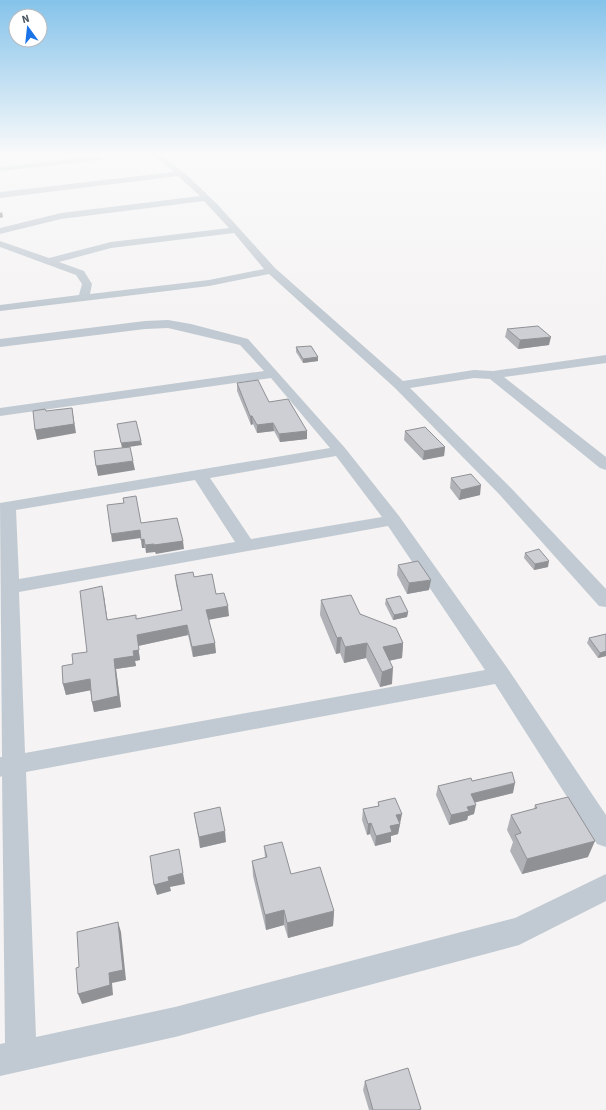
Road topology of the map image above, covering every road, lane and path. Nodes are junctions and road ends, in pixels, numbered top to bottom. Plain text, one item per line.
1 (151, 205) edge
2 (212, 205) edge
3 (235, 230) junction
4 (0, 231) edge
5 (0, 244) edge
6 (50, 262) junction
7 (270, 269) junction
8 (84, 298) junction
9 (0, 308) edge
10 (0, 343) edge
11 (606, 359) edge
12 (274, 374) junction
13 (493, 375) junction
14 (400, 385) junction
15 (0, 412) edge
16 (340, 451) junction
17 (606, 465) edge
18 (200, 475) junction
19 (4, 507) edge
20 (393, 520) junction
21 (246, 546) junction
22 (10, 587) junction
23 (606, 601) edge
24 (500, 675) junction
25 (7, 765) edge
26 (606, 836) edge
27 (606, 887) edge
28 (10, 1057) edge

1 - 4 street
2 - 3 street
3 - 6 street
3 - 7 street
5 - 6 street
6 - 8 street
7 - 8 street
7 - 14 street
8 - 9 street
10 - 12 street
11 - 13 street
12 - 15 street
12 - 16 street
13 - 14 street
13 - 17 street
14 - 23 street
16 - 18 street
16 - 20 street
18 - 19 street
18 - 21 street
19 - 22 street
20 - 21 street
20 - 24 street
21 - 22 street
22 - 25 street
24 - 25 street
24 - 26 street
25 - 28 street
27 - 28 street

